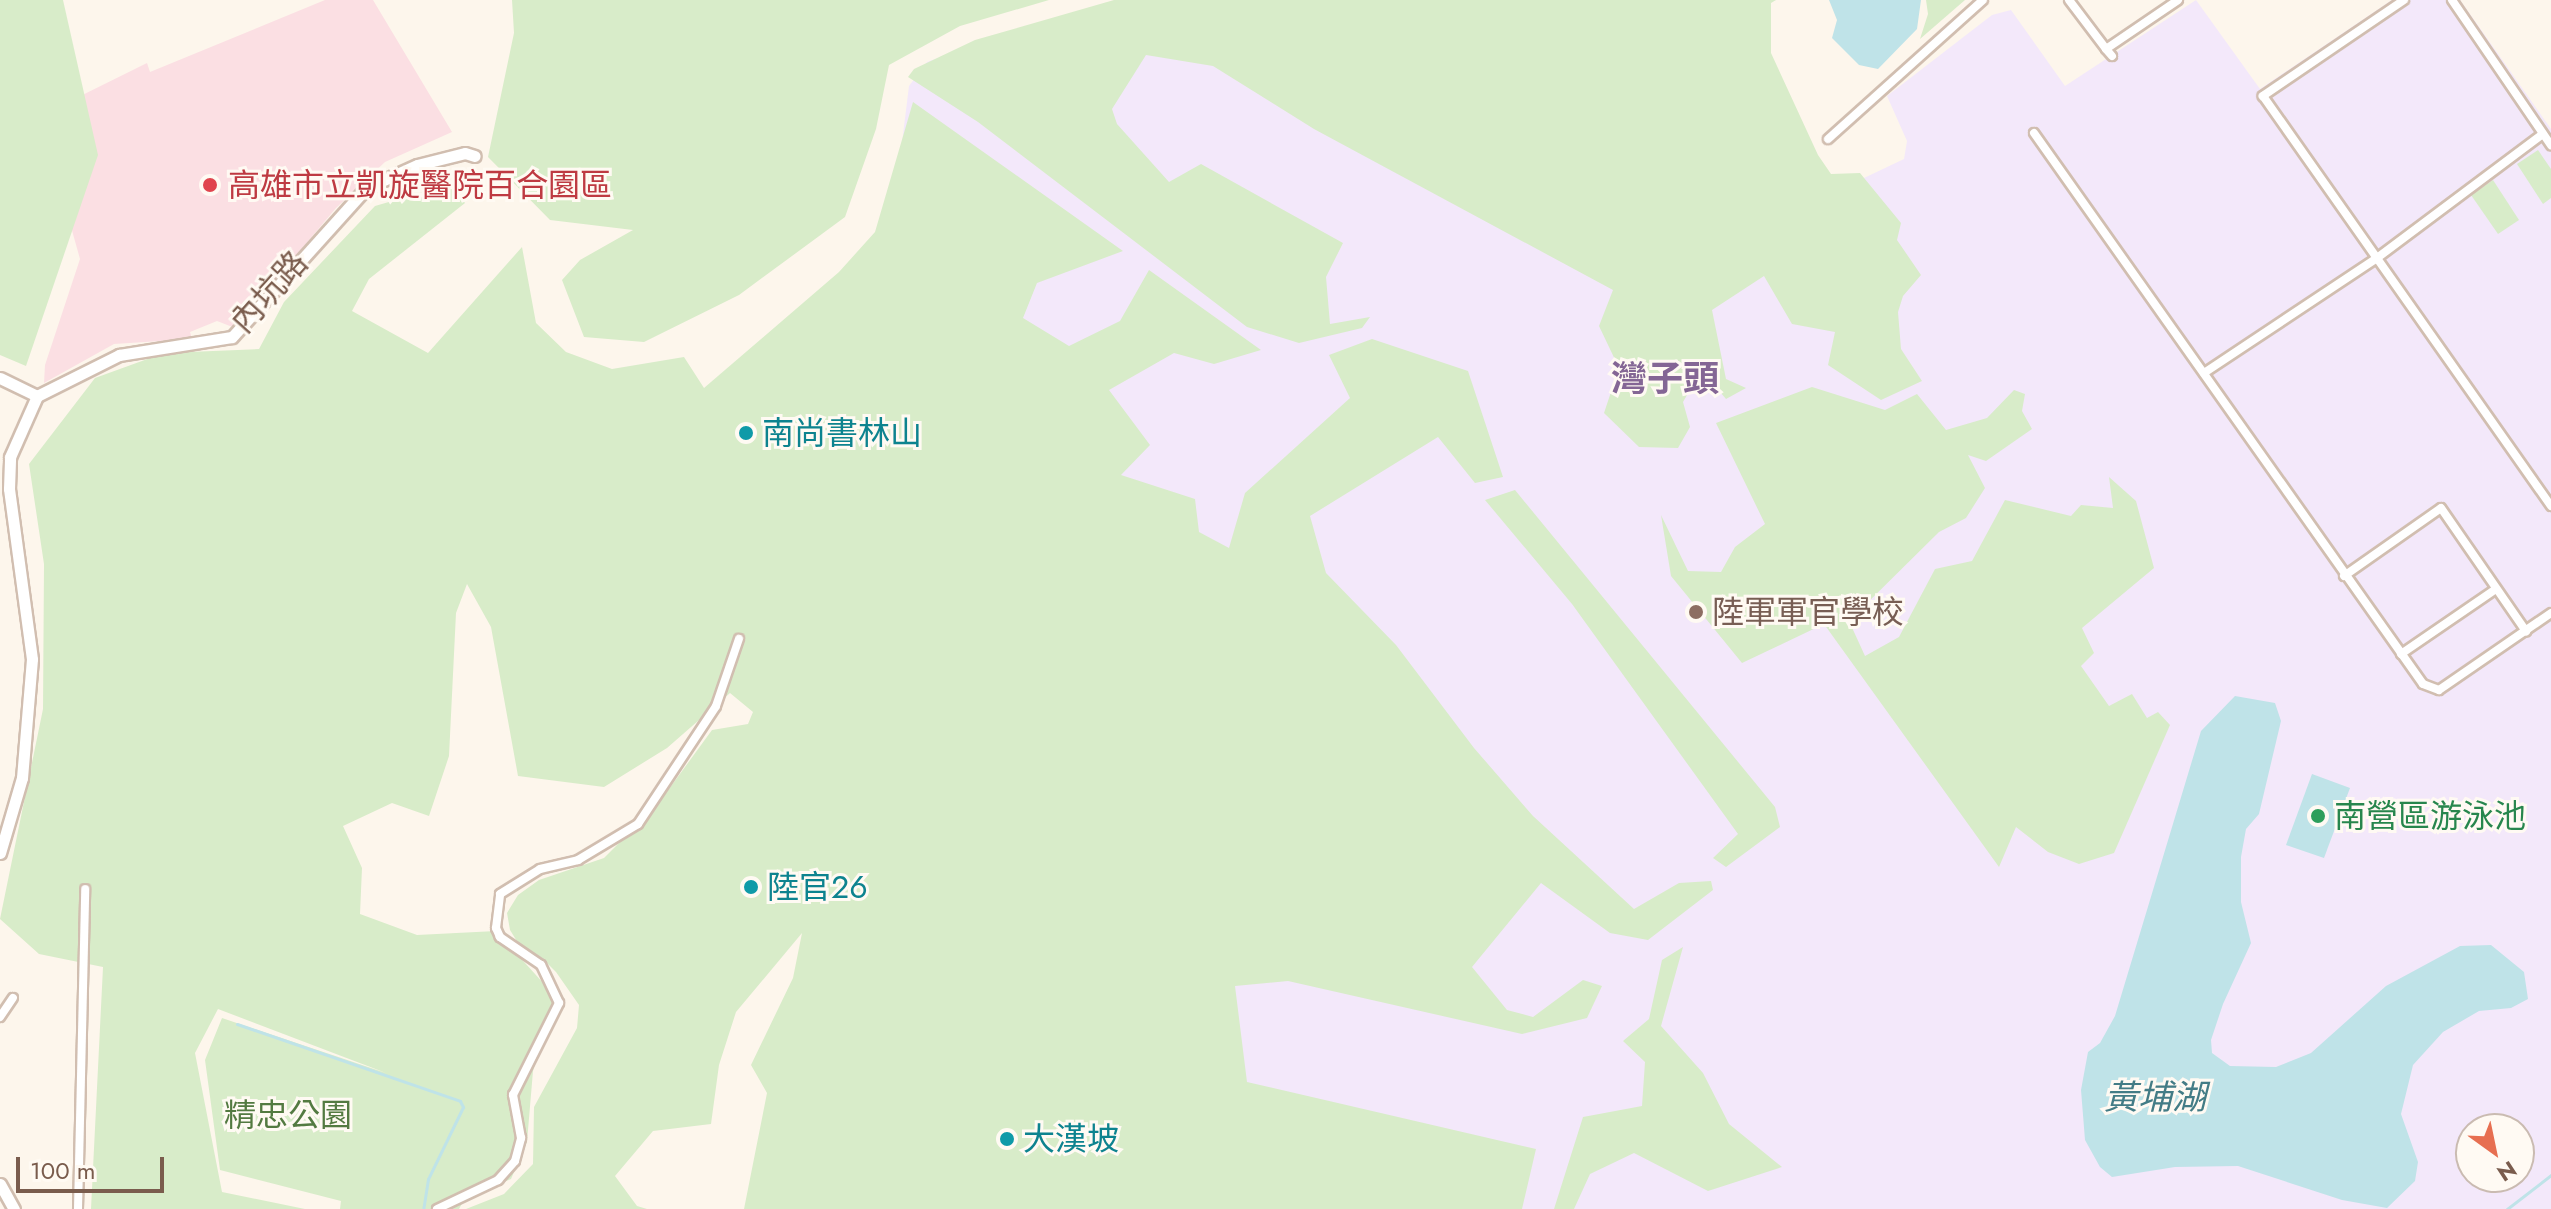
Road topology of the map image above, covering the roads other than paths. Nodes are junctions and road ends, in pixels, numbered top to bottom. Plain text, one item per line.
1 (1983, 0) edge
2 (2069, 0) edge
3 (2178, 0) edge
4 (2404, 0) edge
5 (2452, 0) edge
6 (2034, 133) dead end
7 (2543, 134) junction
8 (1828, 139) dead end
9 (2551, 145) edge
10 (475, 156) dead end
11 (2377, 258) junction
12 (2204, 373) junction
13 (0, 378) edge
14 (37, 396) junction
15 (2551, 506) edge
16 (2344, 576) junction
17 (2496, 589) junction
18 (2551, 613) edge
19 (2526, 631) junction
20 (739, 639) dead end
21 (2401, 654) junction
22 (0, 853) edge
23 (85, 889) dead end
24 (13, 998) dead end
25 (0, 1017) edge
26 (0, 1184) edge
27 (14, 1209) edge
28 (78, 1209) edge
29 (437, 1209) edge

1 - 8 street
2 - 3 street
4 - 11 street
5 - 7 street
6 - 12 street
7 - 9 street
7 - 11 street
10 - 14 street, 內坑路
11 - 12 street
11 - 15 street
12 - 16 street
13 - 14 street
14 - 22 street
16 - 17 street
16 - 21 street
17 - 19 street
17 - 21 street
18 - 19 street
19 - 21 street
20 - 29 street
23 - 28 street
24 - 25 street
26 - 27 street

